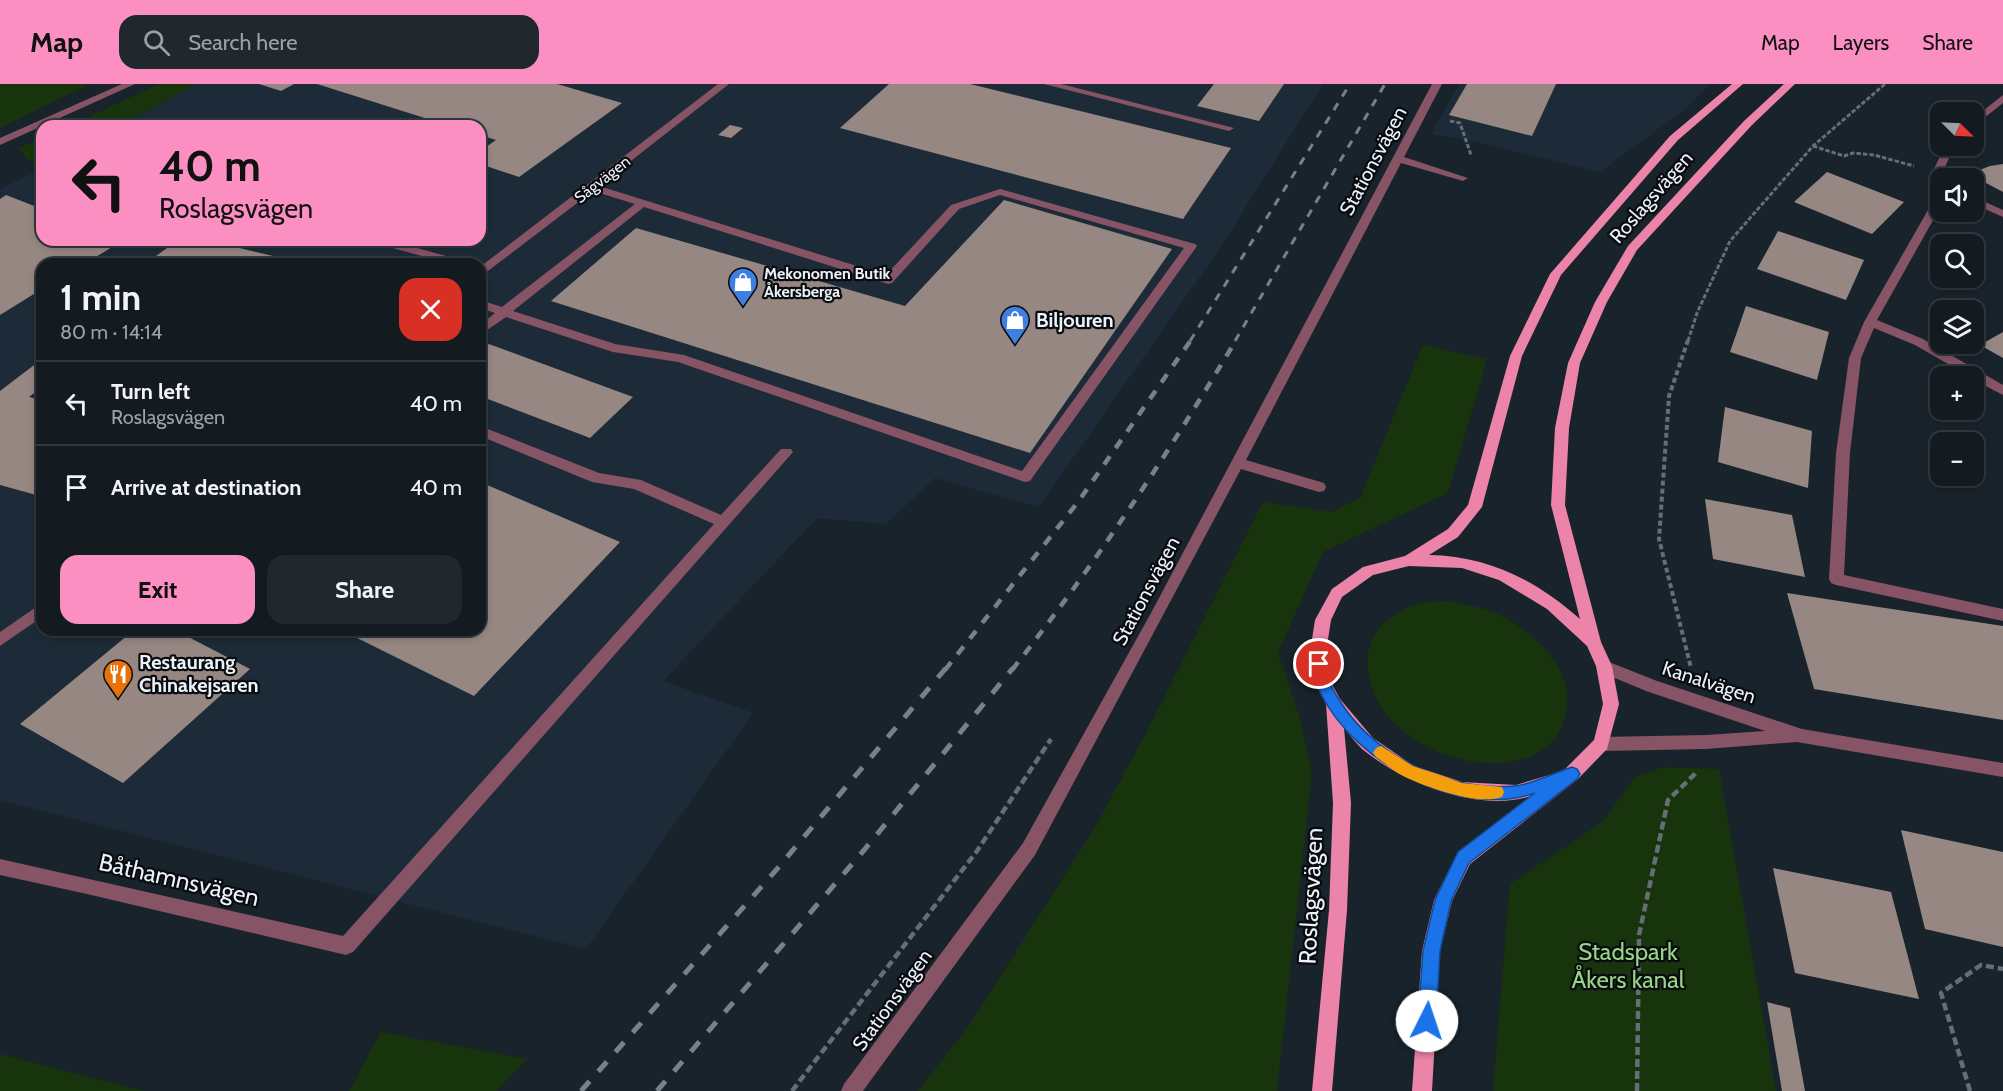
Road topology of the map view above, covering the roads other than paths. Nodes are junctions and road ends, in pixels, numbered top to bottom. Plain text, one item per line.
1 (130, 84) edge
2 (724, 84) edge
3 (1049, 84) edge
4 (1437, 84) edge
5 (1738, 84) edge
6 (1790, 84) edge
7 (2003, 98) edge
8 (1984, 114) edge
9 (49, 120) edge
10 (36, 126) edge
11 (1229, 128) dead end
12 (0, 142) edge
13 (1398, 159) junction
14 (1463, 178) dead end
15 (591, 187) junction
16 (643, 204) junction
17 (1984, 205) edge
18 (2003, 214) edge
19 (1930, 216) edge
20 (397, 246) edge
21 (442, 258) edge
22 (486, 266) edge
23 (486, 306) edge
24 (504, 312) junction
25 (1870, 322) junction
26 (486, 326) edge
27 (2003, 391) edge
28 (486, 433) edge
29 (786, 452) dead end
30 (1239, 462) junction
31 (1319, 487) dead end
32 (723, 522) junction
33 (1409, 560) junction
34 (36, 613) edge
35 (2003, 615) edge
36 (0, 640) edge
37 (1593, 642) junction
38 (1604, 666) junction
39 (1334, 704) junction
40 (1802, 736) junction
41 (1601, 744) junction
42 (2003, 770) edge
43 (1572, 774) junction
44 (0, 867) edge
45 (851, 1091) edge
46 (1322, 1091) edge
47 (1422, 1091) edge

1 - 9 street
2 - 15 street, Sågvägen
3 - 11 street
4 - 13 street, Stationsvägen
5 - 33 main road, Roslagsvägen
6 - 37 main road, Roslagsvägen
7 - 8 street
10 - 12 street
13 - 14 street
13 - 30 street, Stationsvägen
15 - 16 street
15 - 22 street, Sågvägen
16 - 24 street
16 - 24 street
17 - 18 street
19 - 25 street
20 - 21 street
23 - 24 street
24 - 26 street
25 - 27 street
25 - 35 street
28 - 32 street
29 - 32 street
30 - 31 street
30 - 45 street, Stationsvägen
32 - 44 street, Båthamnsvägen
33 - 37 main road, Roslagsvägen
33 - 39 main road, Roslagsvägen
34 - 36 street
37 - 38 main road, Roslagsvägen
38 - 40 street, Kanalvägen
38 - 41 main road, Roslagsvägen
39 - 43 main road, Roslagsvägen
39 - 46 main road, Roslagsvägen
40 - 41 street, Kanalvägen
40 - 42 street, Kanalvägen
41 - 43 main road, Roslagsvägen
43 - 47 main road, Roslagsvägen

